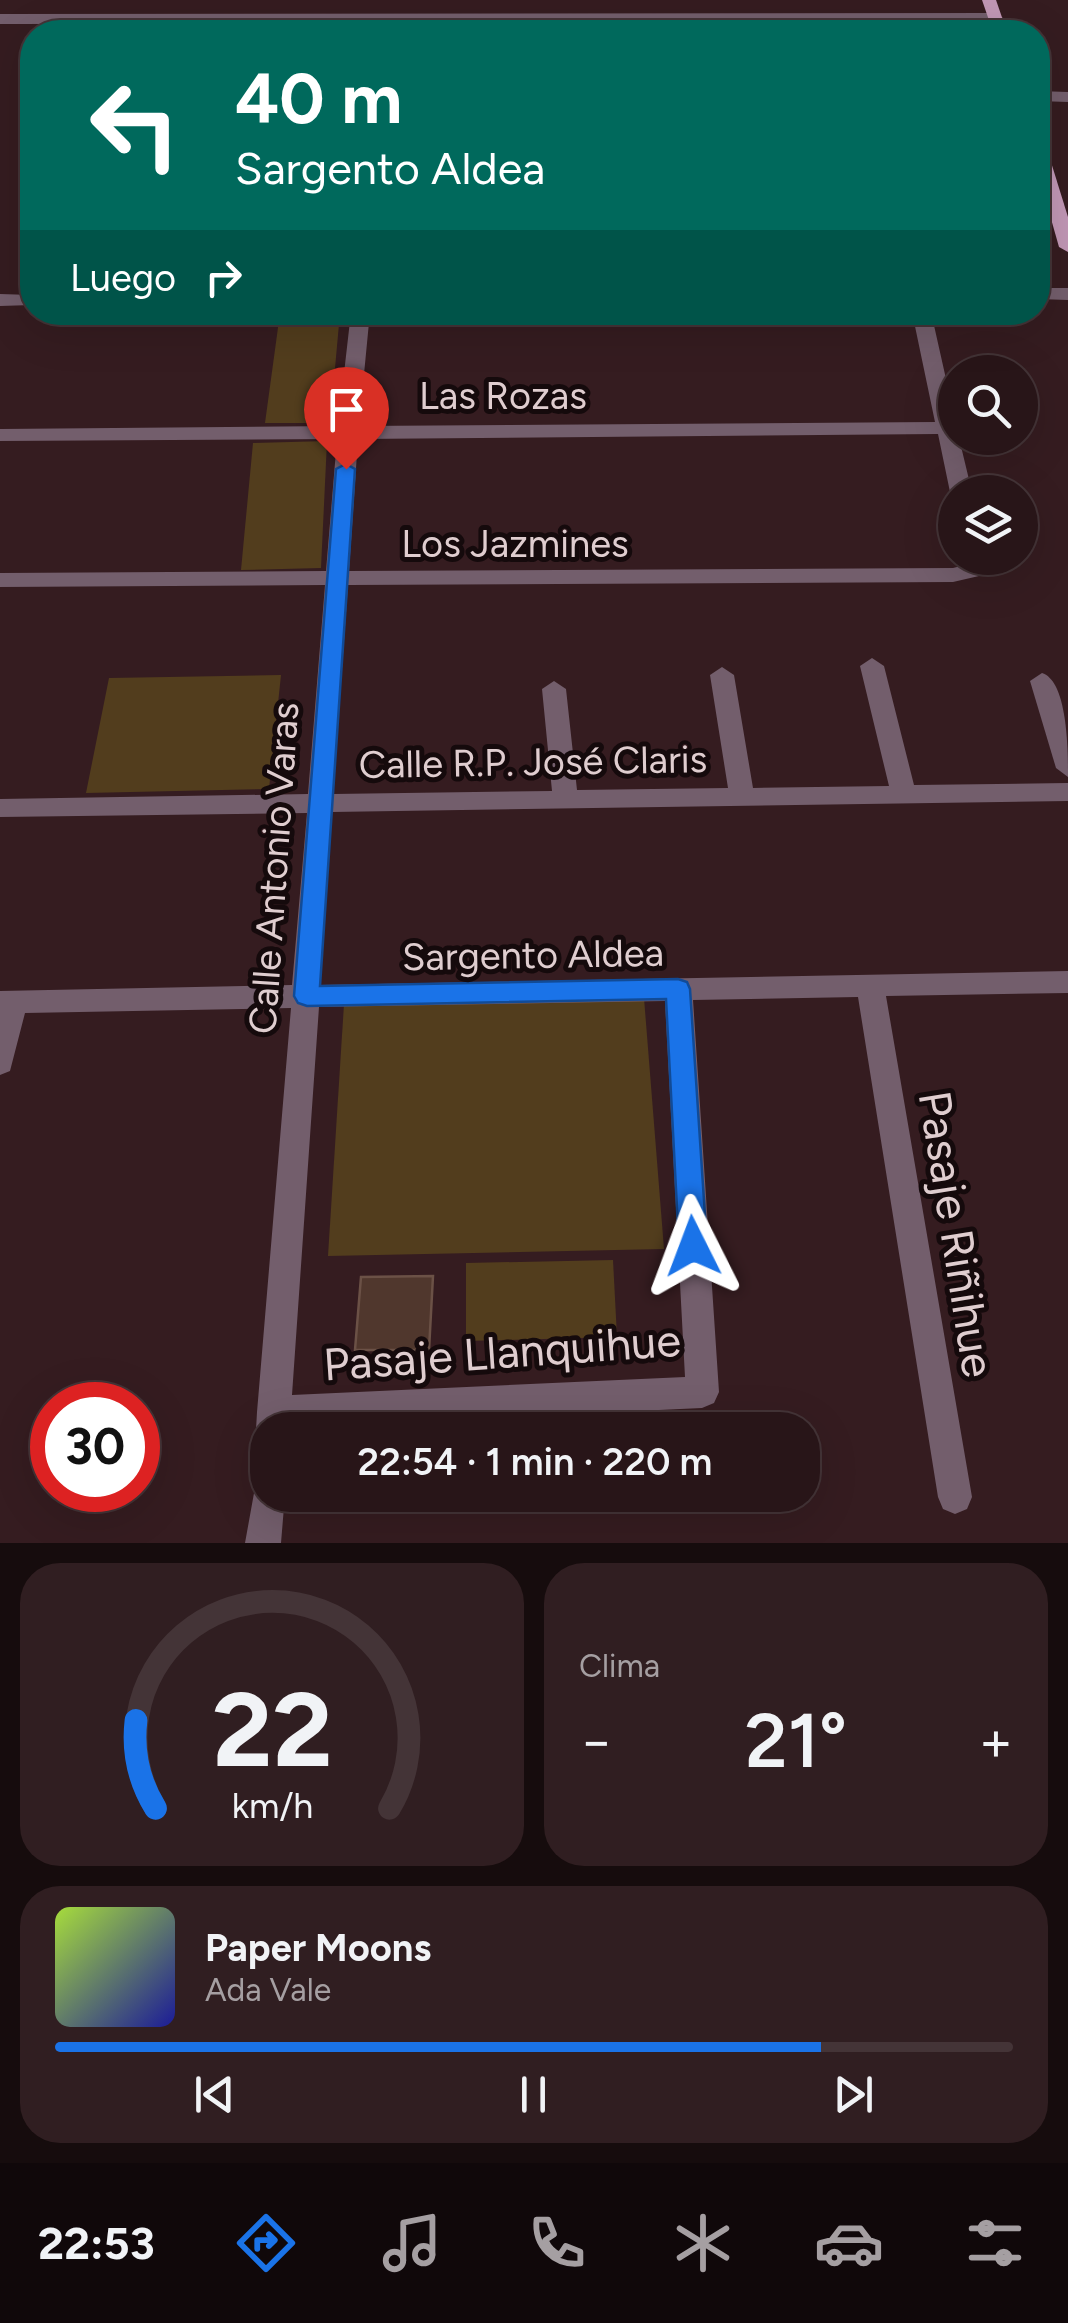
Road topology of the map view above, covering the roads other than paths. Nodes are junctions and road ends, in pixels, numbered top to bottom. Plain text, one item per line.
1 (0, 19) edge
2 (64, 20) edge
3 (1065, 227) edge
4 (1068, 247) edge
5 (360, 325) edge
6 (924, 325) edge
7 (938, 388) edge
8 (938, 428) edge
9 (348, 432) junction
10 (0, 436) edge
11 (955, 575) edge
12 (0, 580) edge
13 (338, 580) junction
14 (872, 666) dead end
15 (722, 675) dead end
16 (1042, 681) dead end
17 (554, 689) dead end
18 (1068, 768) edge
19 (1068, 792) edge
20 (904, 794) junction
21 (742, 796) junction
22 (566, 799) junction
23 (321, 803) junction
24 (0, 808) edge
25 (1068, 982) edge
26 (870, 986) junction
27 (678, 989) junction
28 (307, 996) junction
29 (6, 1002) edge
30 (0, 1063) edge
31 (275, 1412) edge
32 (407, 1412) edge
33 (955, 1497) dead end
34 (267, 1512) edge
35 (264, 1543) edge

1 - 2 street
3 - 4 main road
5 - 9 street, Calle Antonio Varas
6 - 7 street
8 - 9 street, Las Rozas
9 - 10 street, Las Rozas
9 - 13 street, Calle Antonio Varas
11 - 13 street, Los Jazmines
12 - 13 street, Los Jazmines
13 - 23 street, Calle Antonio Varas
14 - 20 street
15 - 21 street
16 - 18 street
17 - 22 street
19 - 20 street, Calle R.P. José Claris
20 - 21 street, Calle R.P. José Claris
21 - 22 street, Calle R.P. José Claris
22 - 23 street, Calle R.P. José Claris
23 - 24 street, Calle R.P. José Claris
23 - 28 street, Calle Antonio Varas
25 - 26 street, Sargento Aldea
26 - 27 street, Sargento Aldea
26 - 33 street, Pasaje Riñihue
27 - 28 street, Sargento Aldea
27 - 32 street, Pasaje Llanquihue
28 - 29 street, Sargento Aldea
28 - 31 street, Calle Antonio Varas
29 - 30 street
34 - 35 street

